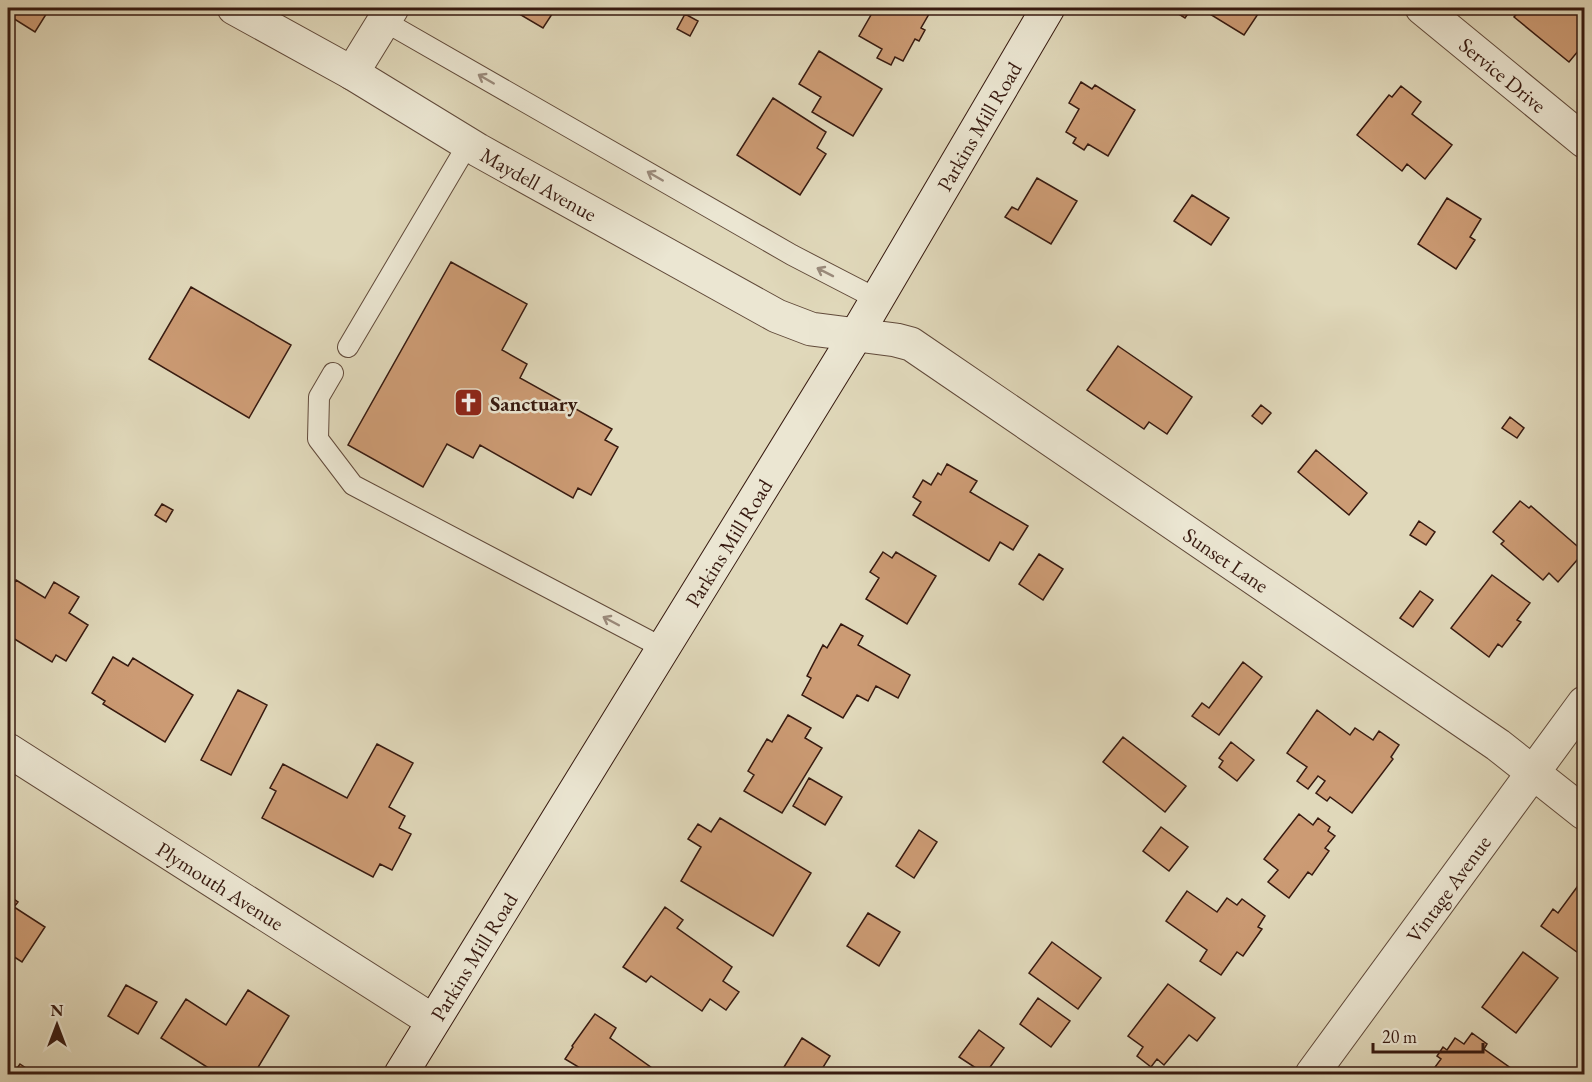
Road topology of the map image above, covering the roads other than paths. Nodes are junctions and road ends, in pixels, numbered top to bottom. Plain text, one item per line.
1 (234, 8) edge
2 (1048, 8) edge
3 (1422, 8) edge
4 (388, 14) edge
5 (352, 73) junction
6 (1584, 141) edge
7 (468, 144) junction
8 (877, 299) junction
9 (856, 334) junction
10 (348, 347) dead end
11 (333, 373) dead end
12 (663, 648) junction
13 (1584, 703) edge
14 (8, 750) edge
15 (1532, 772) junction
16 (1584, 813) edge
17 (433, 1021) junction
18 (401, 1074) edge
19 (1312, 1074) edge

1 - 5 street, Maydell Avenue
2 - 8 street, Parkins Mill Road
3 - 6 street, Service Drive
4 - 5 street
8 -> 4 lane
5 - 7 street, Maydell Avenue
7 - 9 street, Maydell Avenue
7 - 10 lane
8 - 9 street, Parkins Mill Road
9 - 12 street, Parkins Mill Road
9 - 15 street, Sunset Lane
12 -> 11 lane
12 - 17 street, Parkins Mill Road
13 - 15 street, Vintage Avenue
14 - 17 street, Plymouth Avenue
15 - 16 street, Sunset Lane
15 - 19 street, Vintage Avenue
17 - 18 street, Parkins Mill Road

